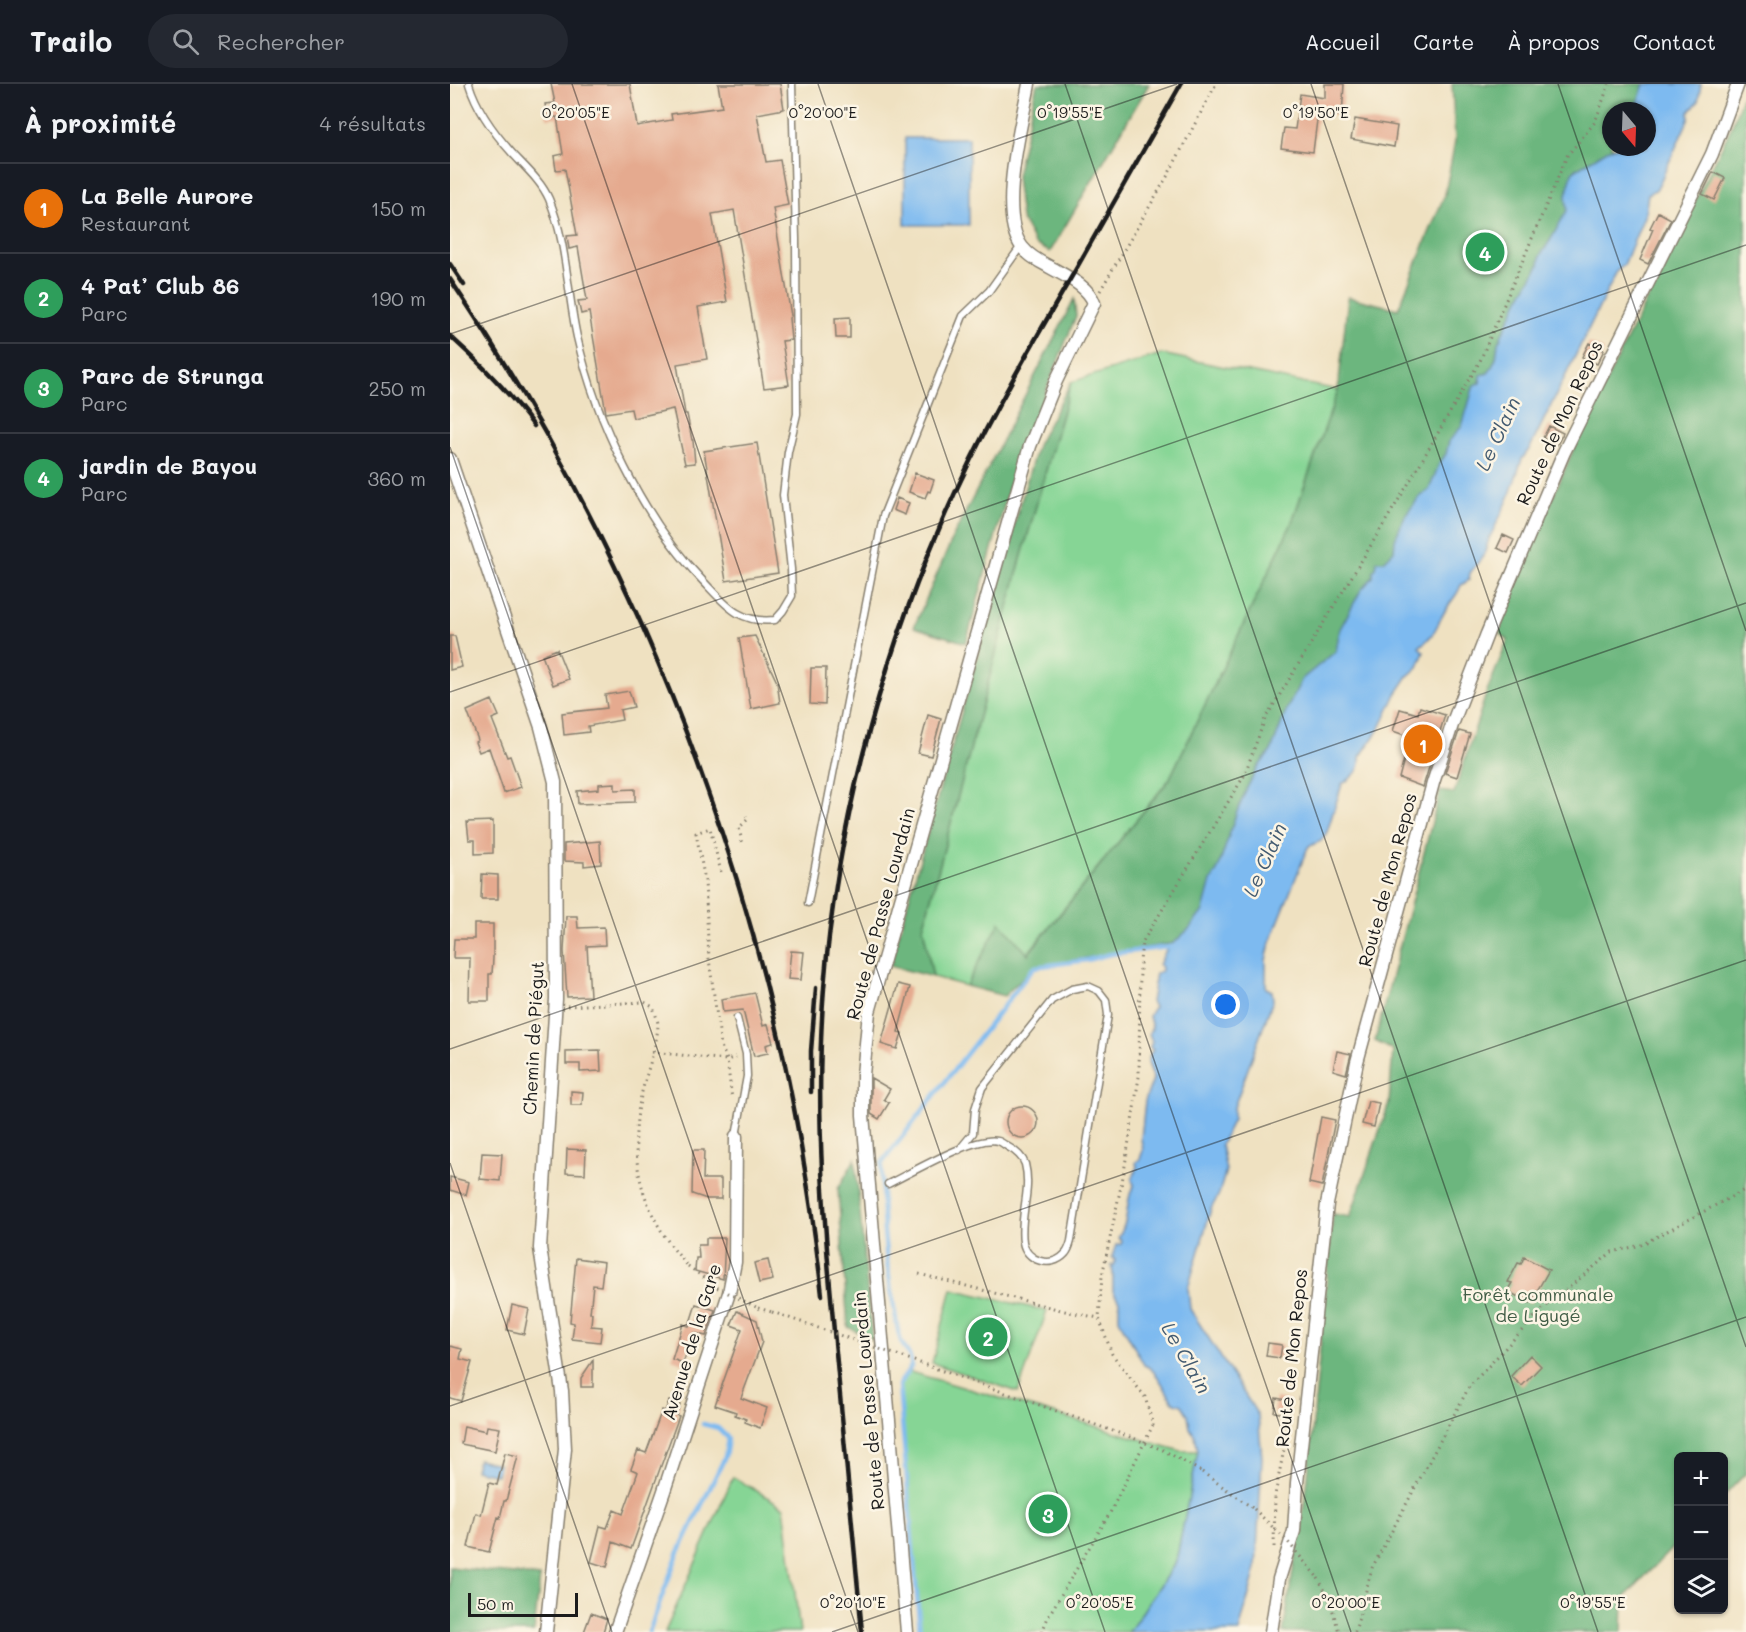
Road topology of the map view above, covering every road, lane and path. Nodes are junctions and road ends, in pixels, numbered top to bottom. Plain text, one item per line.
1 (469, 84) edge
2 (792, 84) edge
3 (1029, 84) edge
4 (1216, 84) edge
5 (1609, 84) edge
6 (1738, 84) edge
7 (1021, 246) junction
8 (1094, 303) junction
9 (450, 459) edge
10 (746, 816) dead end
11 (742, 842) dead end
12 (721, 872) dead end
13 (808, 903) dead end
14 (556, 1006) junction
15 (737, 1018) dead end
16 (652, 1052) junction
17 (736, 1136) joint
18 (959, 1150) junction
19 (888, 1184) dead end
20 (1746, 1189) edge
21 (918, 1274) dead end
22 (1099, 1318) junction
23 (1290, 1434) dead end
24 (1274, 1555) dead end
25 (546, 1632) edge
26 (615, 1632) edge
27 (907, 1632) edge
28 (1042, 1632) edge
29 (1271, 1632) edge
30 (1339, 1632) edge
31 (1355, 1632) edge

1 - 2 lane
3 - 7 street
4 - 8 path
5 - 22 path
6 - 29 street, Route de Mon Repos
7 - 8 street
7 - 13 lane
8 - 27 street, Route de Passe Lourdain
9 - 14 street, Chemin de Piégut
10 - 11 path
12 - 16 path
14 - 16 path
14 - 25 street, Chemin de Piégut
15 - 17 lane, Avenue de la Gare
16 - 30 path, bridge
17 - 26 street, Avenue de la Gare
18 - 18 lane
18 - 19 lane
20 - 31 path
21 - 22 path
22 - 28 path
23 - 24 path

